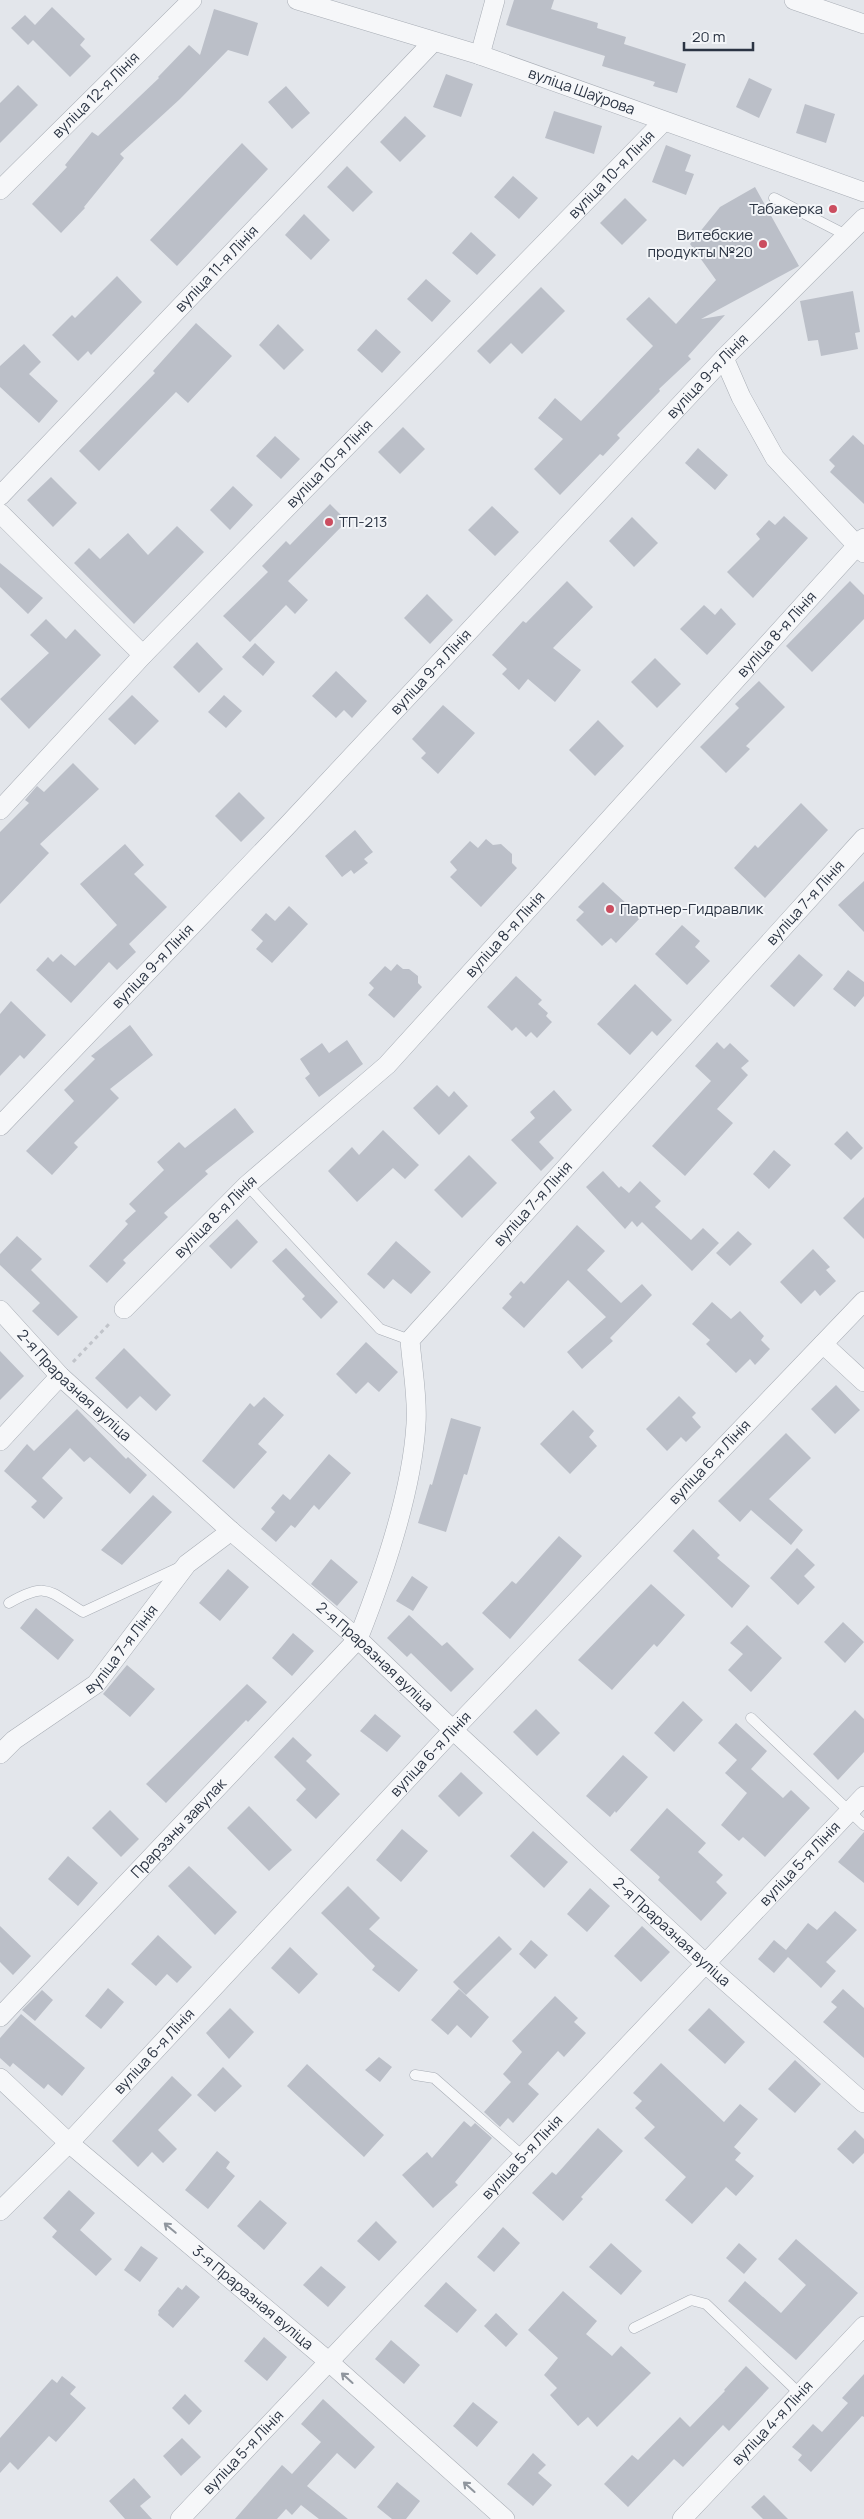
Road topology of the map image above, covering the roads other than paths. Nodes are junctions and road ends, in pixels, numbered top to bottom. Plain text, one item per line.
1 (192, 0) edge
2 (297, 0) edge
3 (495, 0) edge
4 (794, 0) edge
5 (864, 24) edge
6 (433, 42) junction
7 (480, 55) junction
8 (664, 122) junction
9 (0, 190) edge
10 (864, 192) edge
11 (774, 198) dead end
12 (864, 218) edge
13 (846, 235) junction
14 (724, 358) junction
15 (0, 496) edge
16 (0, 513) edge
17 (862, 546) edge
18 (143, 655) junction
19 (0, 810) edge
20 (864, 838) edge
21 (0, 1126) edge
22 (247, 1185) junction
23 (864, 1301) edge
24 (124, 1309) road end
25 (0, 1310) edge
26 (410, 1340) junction
27 (823, 1344) junction
28 (60, 1376) junction
29 (864, 1382) edge
30 (0, 1441) edge
31 (231, 1531) junction
32 (187, 1564) junction
33 (8, 1603) dead end
34 (358, 1639) junction
35 (750, 1718) dead end
36 (453, 1730) junction
37 (0, 1754) edge
38 (864, 1796) edge
39 (850, 1811) junction
40 (864, 1824) edge
41 (707, 1965) junction
42 (0, 2017) edge
43 (415, 2075) dead end
44 (0, 2078) edge
45 (864, 2103) edge
46 (69, 2143) junction
47 (524, 2157) junction
48 (0, 2211) edge
49 (864, 2326) edge
50 (634, 2328) dead end
51 (328, 2362) junction
52 (799, 2393) junction
53 (180, 2519) edge
54 (505, 2519) edge
55 (682, 2519) edge

1 - 9 street, вуліца 12-я Лінія
2 - 6 street, вуліца Шаўрова
3 - 7 street
4 - 5 street
6 - 7 street, вуліца Шаўрова
6 - 15 street, вуліца 11-я Лінія
7 - 8 street, вуліца Шаўрова
8 - 10 street, вуліца Шаўрова
8 - 18 street, вуліца 10-я Лінія
11 - 13 lane
12 - 13 street, вуліца 9-я Лінія
13 - 14 street, вуліца 9-я Лінія
14 - 17 street
14 - 21 street, вуліца 9-я Лінія
16 - 18 street
17 - 22 street, вуліца 8-я Лінія
18 - 19 street, вуліца 10-я Лінія
20 - 26 street, вуліца 7-я Лінія
22 - 24 street, вуліца 8-я Лінія
22 - 26 lane
23 - 27 street, вуліца 6-я Лінія
25 - 28 street, 2-я Праразная вуліца
26 - 34 street
27 - 29 street
27 - 36 street, вуліца 6-я Лінія
28 - 30 street
28 - 31 street, 2-я Праразная вуліца
31 - 32 street, вуліца 7-я Лінія
31 - 34 street, 2-я Праразная вуліца
32 - 33 lane
32 - 37 street, вуліца 7-я Лінія
34 - 36 street, 2-я Праразная вуліца
34 - 42 street, Прарэзны завулак
35 - 39 lane
36 - 41 street, 2-я Праразная вуліца
36 - 46 street, вуліца 6-я Лінія
38 - 39 street, вуліца 5-я Лінія
39 - 40 lane
39 - 41 street, вуліца 5-я Лінія
41 - 45 street, 2-я Праразная вуліца
41 - 47 street, вуліца 5-я Лінія
43 - 47 lane
44 - 46 street, 3-я Праразная вуліца
46 - 48 street, вуліца 6-я Лінія
51 -> 46 street, 3-я Праразная вуліца
47 - 51 street, вуліца 5-я Лінія
49 - 52 street, вуліца 4-я Лінія
50 - 52 lane
51 - 53 street, вуліца 5-я Лінія
54 -> 51 street, 3-я Праразная вуліца
52 - 55 street, вуліца 4-я Лінія

